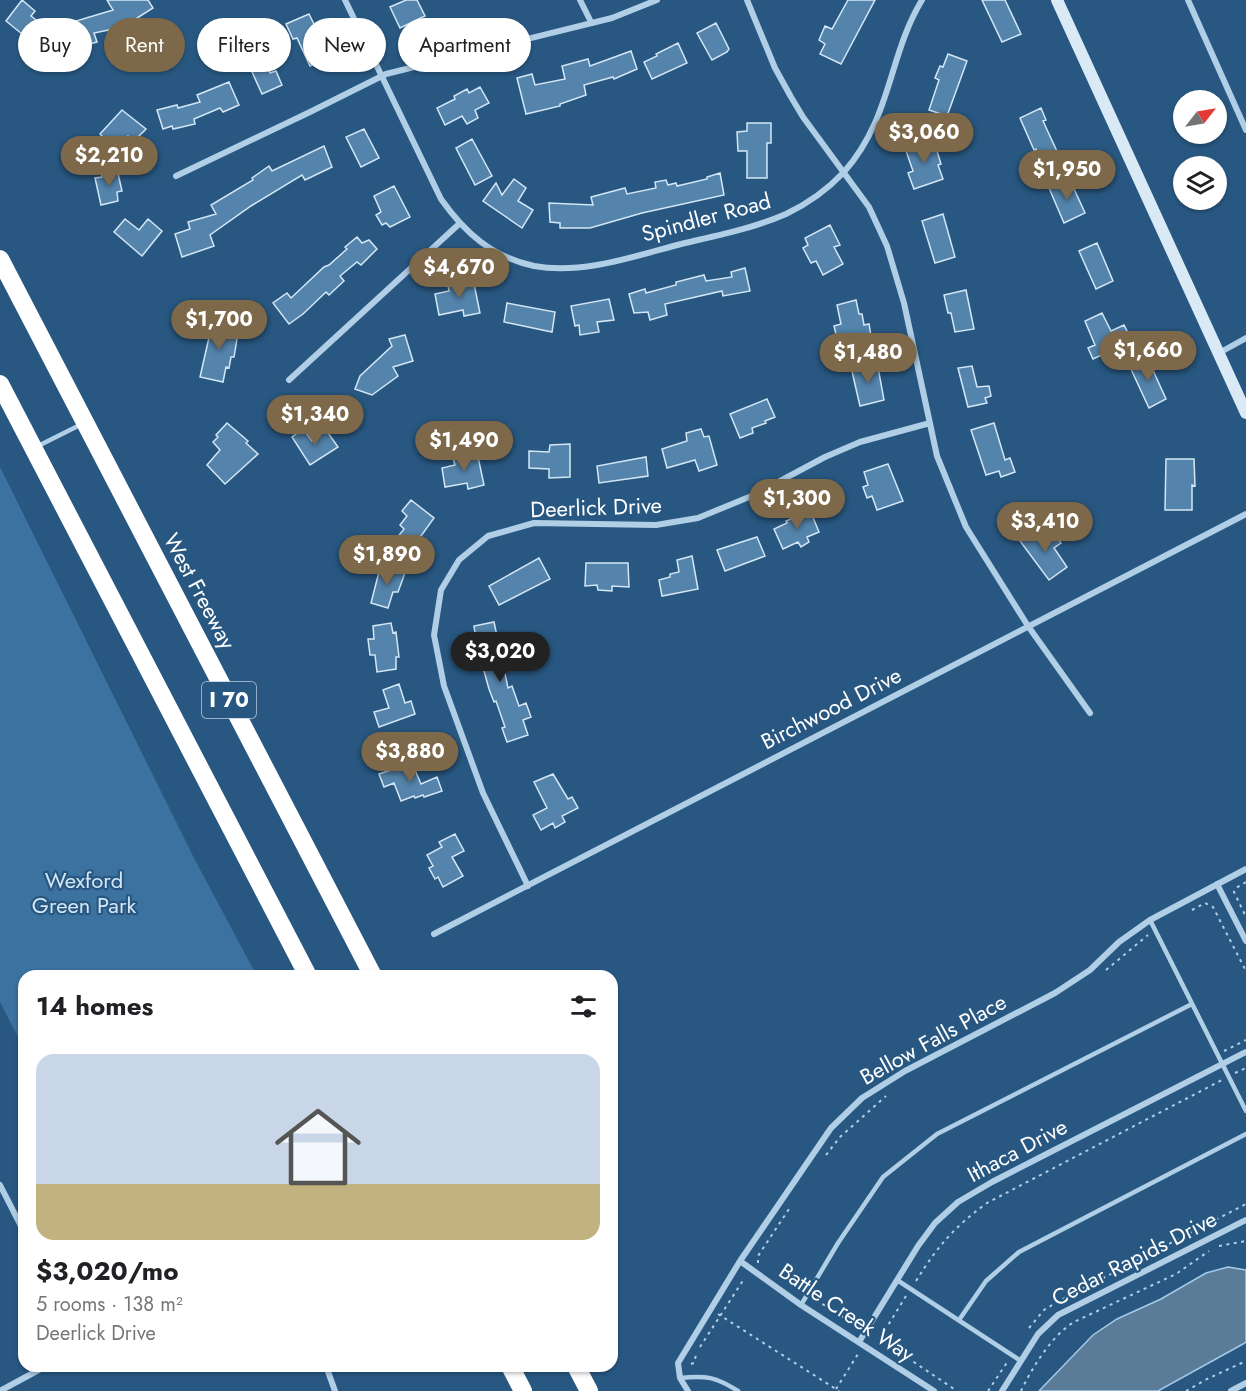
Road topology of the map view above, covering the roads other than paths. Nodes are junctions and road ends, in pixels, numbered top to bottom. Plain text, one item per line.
1 (345, 0) edge
2 (580, 0) edge
3 (657, 0) edge
4 (747, 0) edge
5 (922, 0) edge
6 (1057, 0) edge
7 (1188, 0) edge
8 (591, 22) junction
9 (381, 75) junction
10 (1246, 130) edge
11 (843, 173) junction
12 (176, 176) dead end
13 (459, 224) junction
14 (0, 259) edge
15 (1246, 338) edge
16 (1219, 353) junction
17 (289, 380) dead end
18 (0, 384) edge
19 (1246, 413) edge
20 (85, 423) junction
21 (930, 423) junction
22 (33, 448) junction
23 (1246, 514) edge
24 (1028, 626) junction
25 (1090, 713) dead end
26 (1246, 869) edge
27 (1217, 884) junction
28 (528, 886) junction
29 (1150, 920) junction
30 (434, 934) dead end
31 (1246, 941) edge
32 (305, 970) edge
33 (370, 970) edge
34 (1192, 1004) junction
35 (1246, 1052) edge
36 (1223, 1065) junction
37 (1246, 1111) edge
38 (1246, 1134) edge
39 (0, 1185) edge
40 (2, 1193) edge
41 (1246, 1220) edge
42 (18, 1221) edge
43 (740, 1262) junction
44 (897, 1280) junction
45 (801, 1305) junction
46 (959, 1320) junction
47 (859, 1342) junction
48 (1021, 1361) junction
49 (34, 1372) edge
50 (328, 1372) edge
51 (513, 1372) edge
52 (579, 1372) edge
53 (681, 1378) junction
54 (1246, 1383) edge
55 (0, 1390) edge
56 (335, 1391) edge
57 (523, 1391) edge
58 (589, 1391) edge
59 (687, 1391) edge
60 (738, 1391) edge
61 (934, 1391) edge
62 (1002, 1391) edge
63 (1231, 1391) edge

1 - 9 street, Spindler Road
2 - 8 street
3 - 8 street
4 - 11 street
5 - 11 street, Spindler Road
6 - 16 main road
7 - 10 street
8 - 9 street
9 - 12 street
9 - 13 street, Spindler Road
11 - 13 street, Spindler Road
11 - 21 street
13 - 17 street
14 - 20 highway, West Freeway / I 70
15 - 16 street
16 - 19 main road
18 - 22 highway, I 70
20 - 22 lane
20 - 33 highway, West Freeway / I 70
21 - 24 street
21 - 28 street, Deerlick Drive
22 - 32 highway, I 70
23 - 24 street, Birchwood Drive
24 - 25 street
24 - 28 street, Birchwood Drive
26 - 27 street, Bellow Falls Place
27 - 29 street, Bellow Falls Place
27 - 31 street
28 - 30 street, Birchwood Drive
29 - 34 lane
29 - 43 street, Bellow Falls Place
34 - 36 lane
34 - 45 lane
35 - 36 street, Ithaca Drive
36 - 37 lane
36 - 44 street, Ithaca Drive
38 - 46 lane
39 - 40 street
40 - 42 street
41 - 48 street, Cedar Rapids Drive
43 - 45 street, Battle Creek Way
43 - 53 street, Bellow Falls Place
44 - 46 lane
44 - 47 street, Ithaca Drive
45 - 47 street, Battle Creek Way
46 - 48 lane
47 - 61 street, Battle Creek Way
48 - 62 street, Cedar Rapids Drive
49 - 55 street
50 - 56 street
51 - 57 highway
52 - 58 highway
53 - 59 street
53 - 60 lane
54 - 63 street

